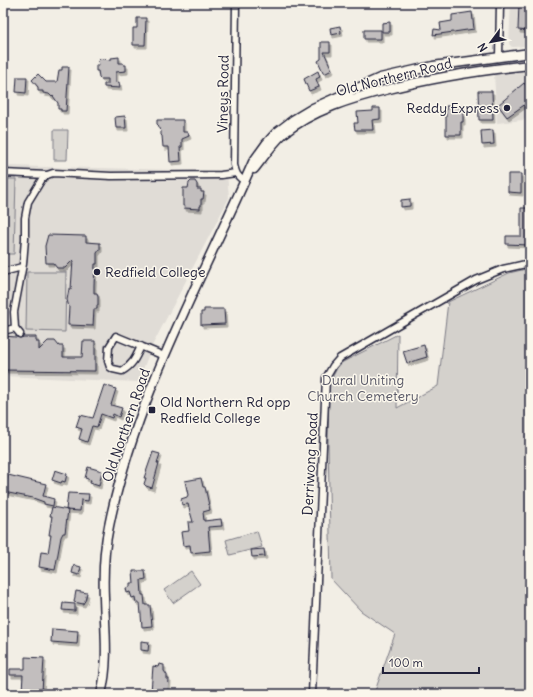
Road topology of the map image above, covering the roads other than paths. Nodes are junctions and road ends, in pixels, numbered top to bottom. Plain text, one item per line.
1 (236, 3) edge
2 (500, 3) edge
3 (530, 53) edge
4 (499, 57) junction
5 (530, 64) edge
6 (477, 71) junction
7 (3, 173) edge
8 (236, 173) junction
9 (47, 175) junction
10 (245, 181) junction
11 (530, 263) edge
12 (22, 267) junction
13 (3, 272) edge
14 (15, 328) junction
15 (3, 331) edge
16 (20, 334) dead end
17 (141, 346) junction
18 (164, 356) junction
19 (101, 694) edge
20 (312, 694) edge

1 - 8 street, Vineys Road
2 - 4 street
3 - 4 main road, Old Northern Road
4 - 5 main road
4 - 6 main road
4 - 10 main road, Old Northern Road
5 - 6 main road, Old Northern Road
6 - 10 main road, Old Northern Road
7 - 9 street
8 - 9 street
8 - 10 street
9 - 12 street
10 - 18 main road, Old Northern Road
11 - 20 street, Derriwong Road
12 - 13 street
12 - 14 street
14 - 15 street
14 - 16 street
17 - 17 street
17 - 18 street
18 - 19 main road, Old Northern Road

